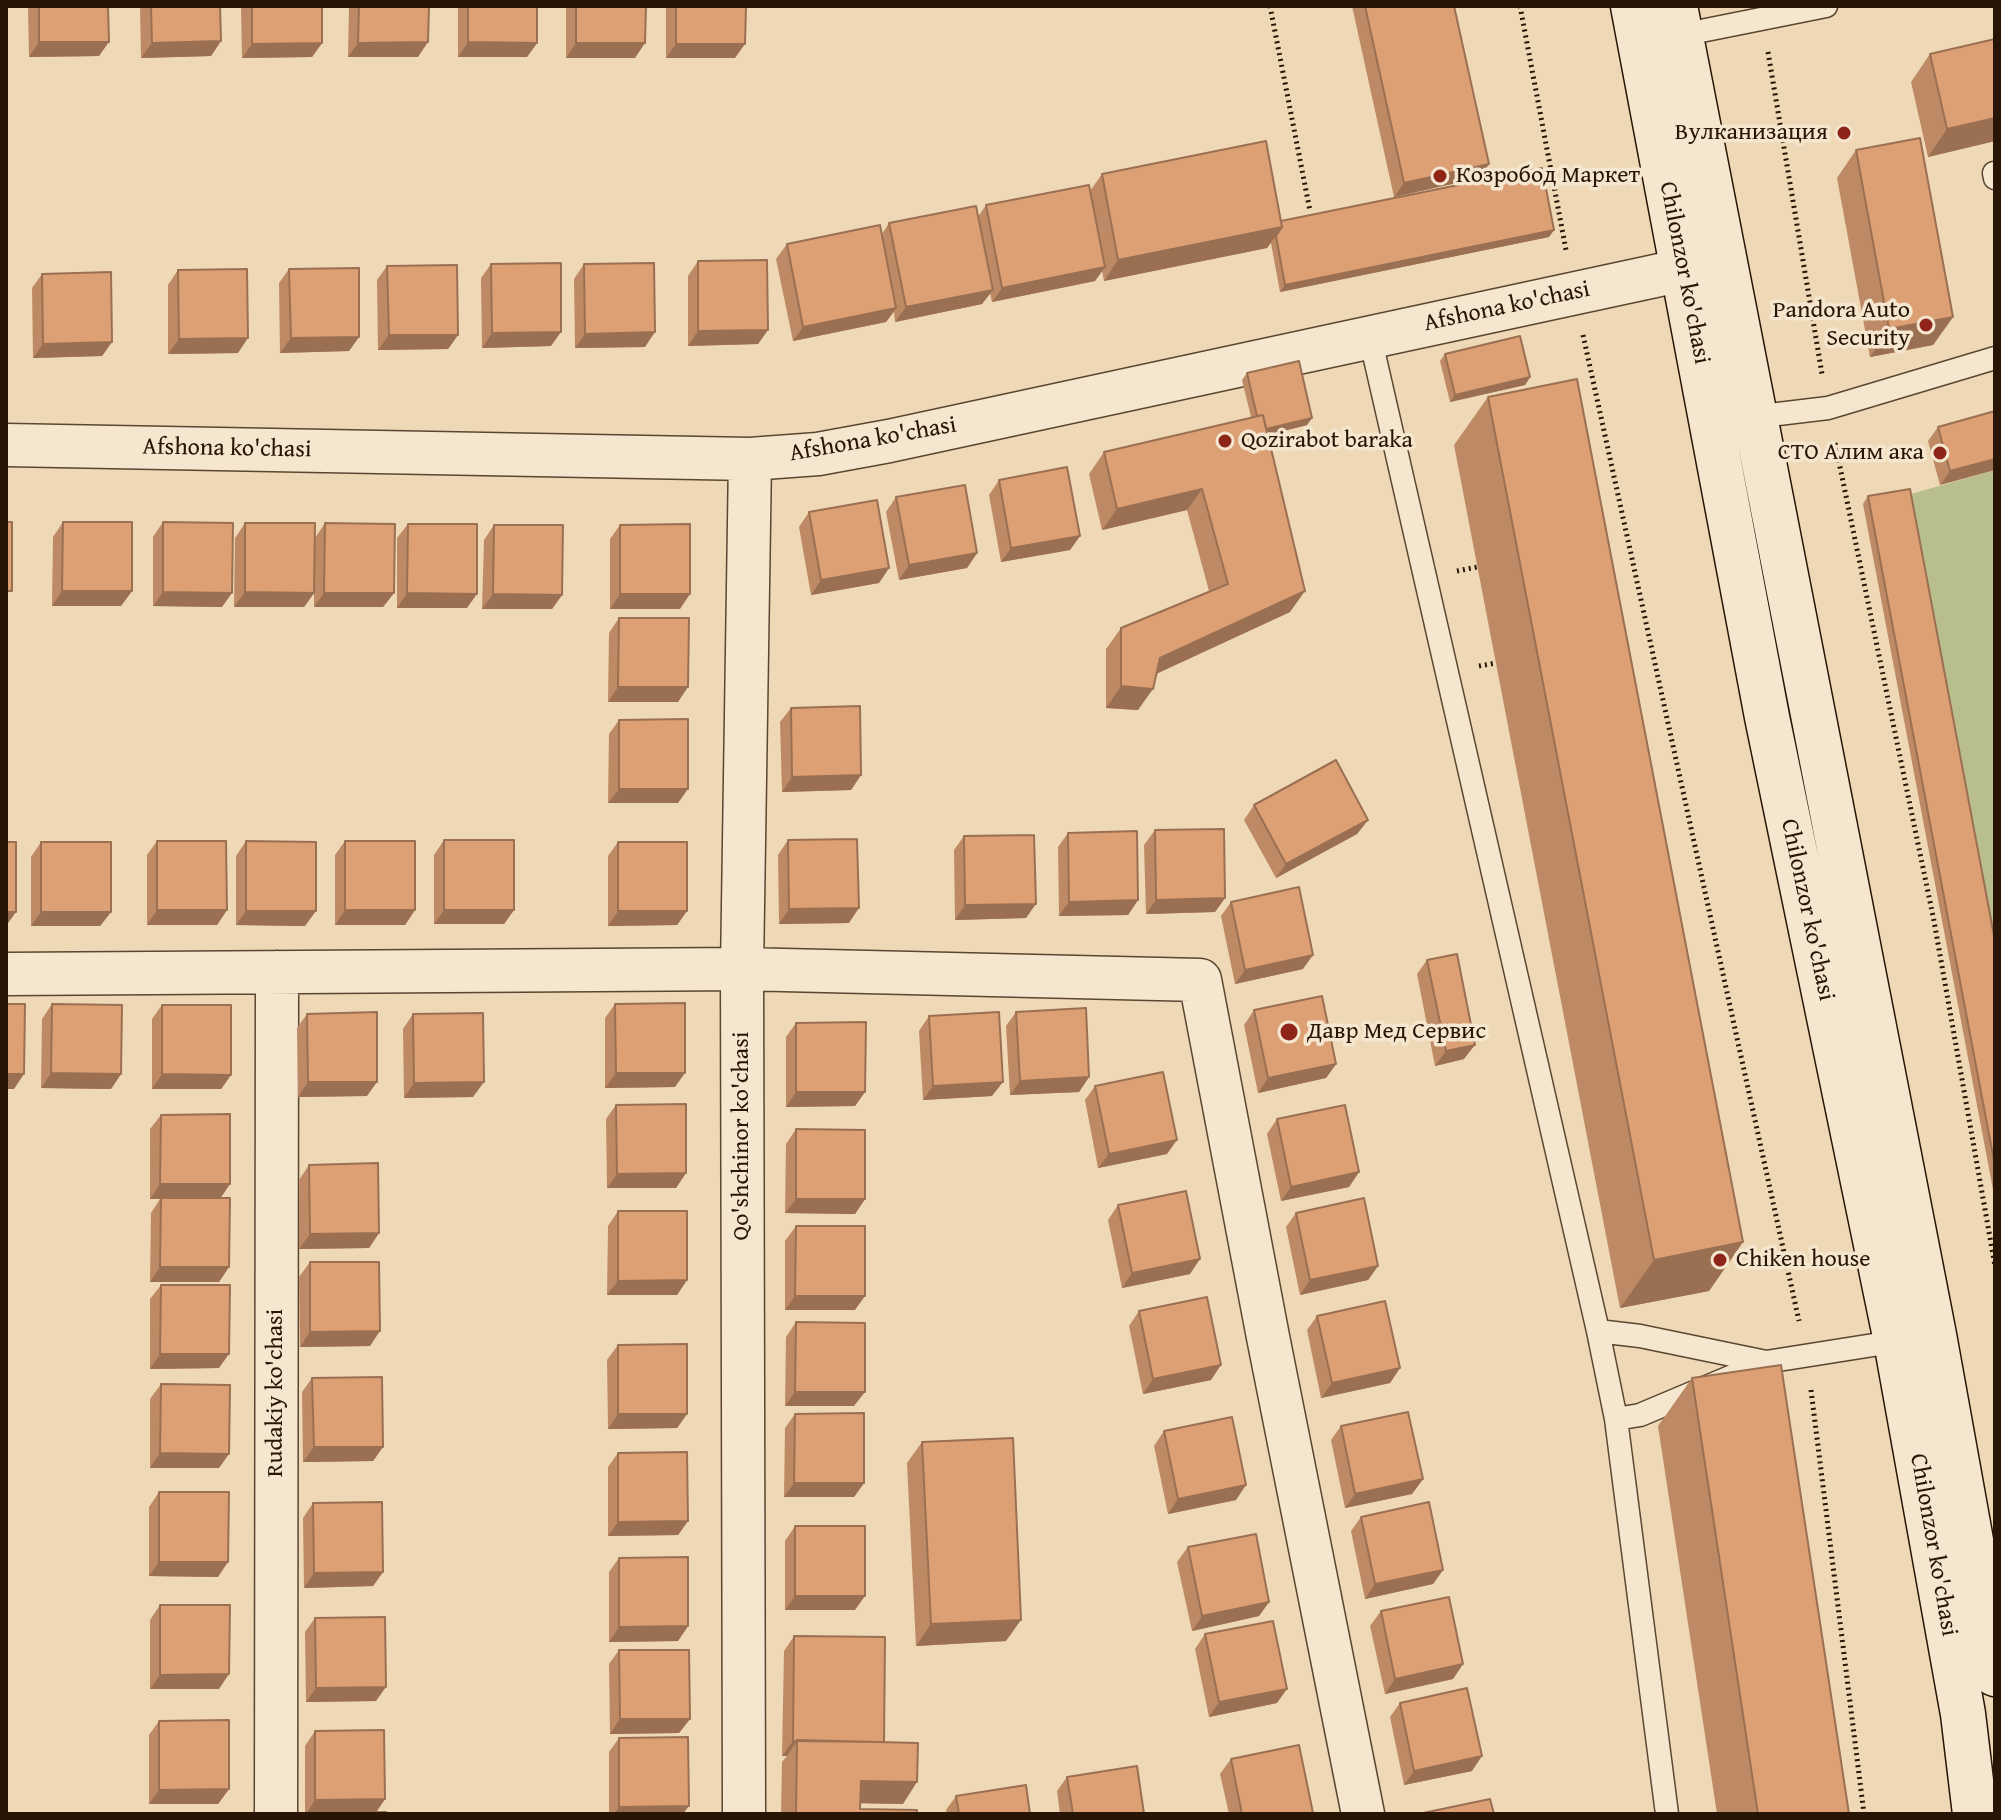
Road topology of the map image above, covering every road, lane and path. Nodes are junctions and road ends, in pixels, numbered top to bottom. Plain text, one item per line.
1 (1270, 6) edge
2 (1520, 6) edge
3 (1633, 6) edge
4 (1826, 6) edge
5 (1763, 20) junction
6 (1678, 21) edge
7 (1310, 211) dead end
8 (1703, 266) junction
9 (1574, 292) junction
10 (1370, 337) junction
11 (1995, 358) edge
12 (1828, 408) junction
13 (1753, 417) junction
14 (6, 445) edge
15 (750, 459) junction
16 (742, 969) junction
17 (277, 972) junction
18 (6, 974) edge
19 (1995, 1266) edge
20 (1598, 1331) junction
21 (1915, 1338) junction
22 (1806, 1356) junction
23 (1766, 1362) junction
24 (1616, 1419) junction
25 (1995, 1674) edge
26 (276, 1814) edge
27 (744, 1814) edge
28 (1363, 1814) edge
29 (1667, 1814) edge
30 (1864, 1814) edge
31 (1975, 1814) edge

1 - 7 path
2 - 9 path
3 - 8 main road, Chilonzor ko'chasi
4 - 5 lane
5 - 6 lane
5 - 12 path
6 - 8 main road, Chilonzor ko'chasi
8 - 9 street, Afshona ko'chasi
8 - 13 main road, Chilonzor ko'chasi
8 - 21 main road, Chilonzor ko'chasi
9 - 10 street, Afshona ko'chasi
9 - 22 path
10 - 15 street, Afshona ko'chasi
10 - 20 lane
11 - 12 lane
12 - 13 lane
12 - 19 path
13 - 21 main road, Chilonzor ko'chasi
14 - 15 street, Afshona ko'chasi
15 - 16 street, Qo'shchinor ko'chasi
16 - 17 street
16 - 27 street, Qo'shchinor ko'chasi
16 - 28 street
17 - 18 street
17 - 26 street, Rudakiy ko'chasi
20 - 23 lane
20 - 24 lane
21 - 22 lane
21 - 25 main road, Chilonzor ko'chasi
21 - 31 main road, Chilonzor ko'chasi
22 - 23 lane
22 - 30 path
23 - 24 lane
24 - 29 lane

